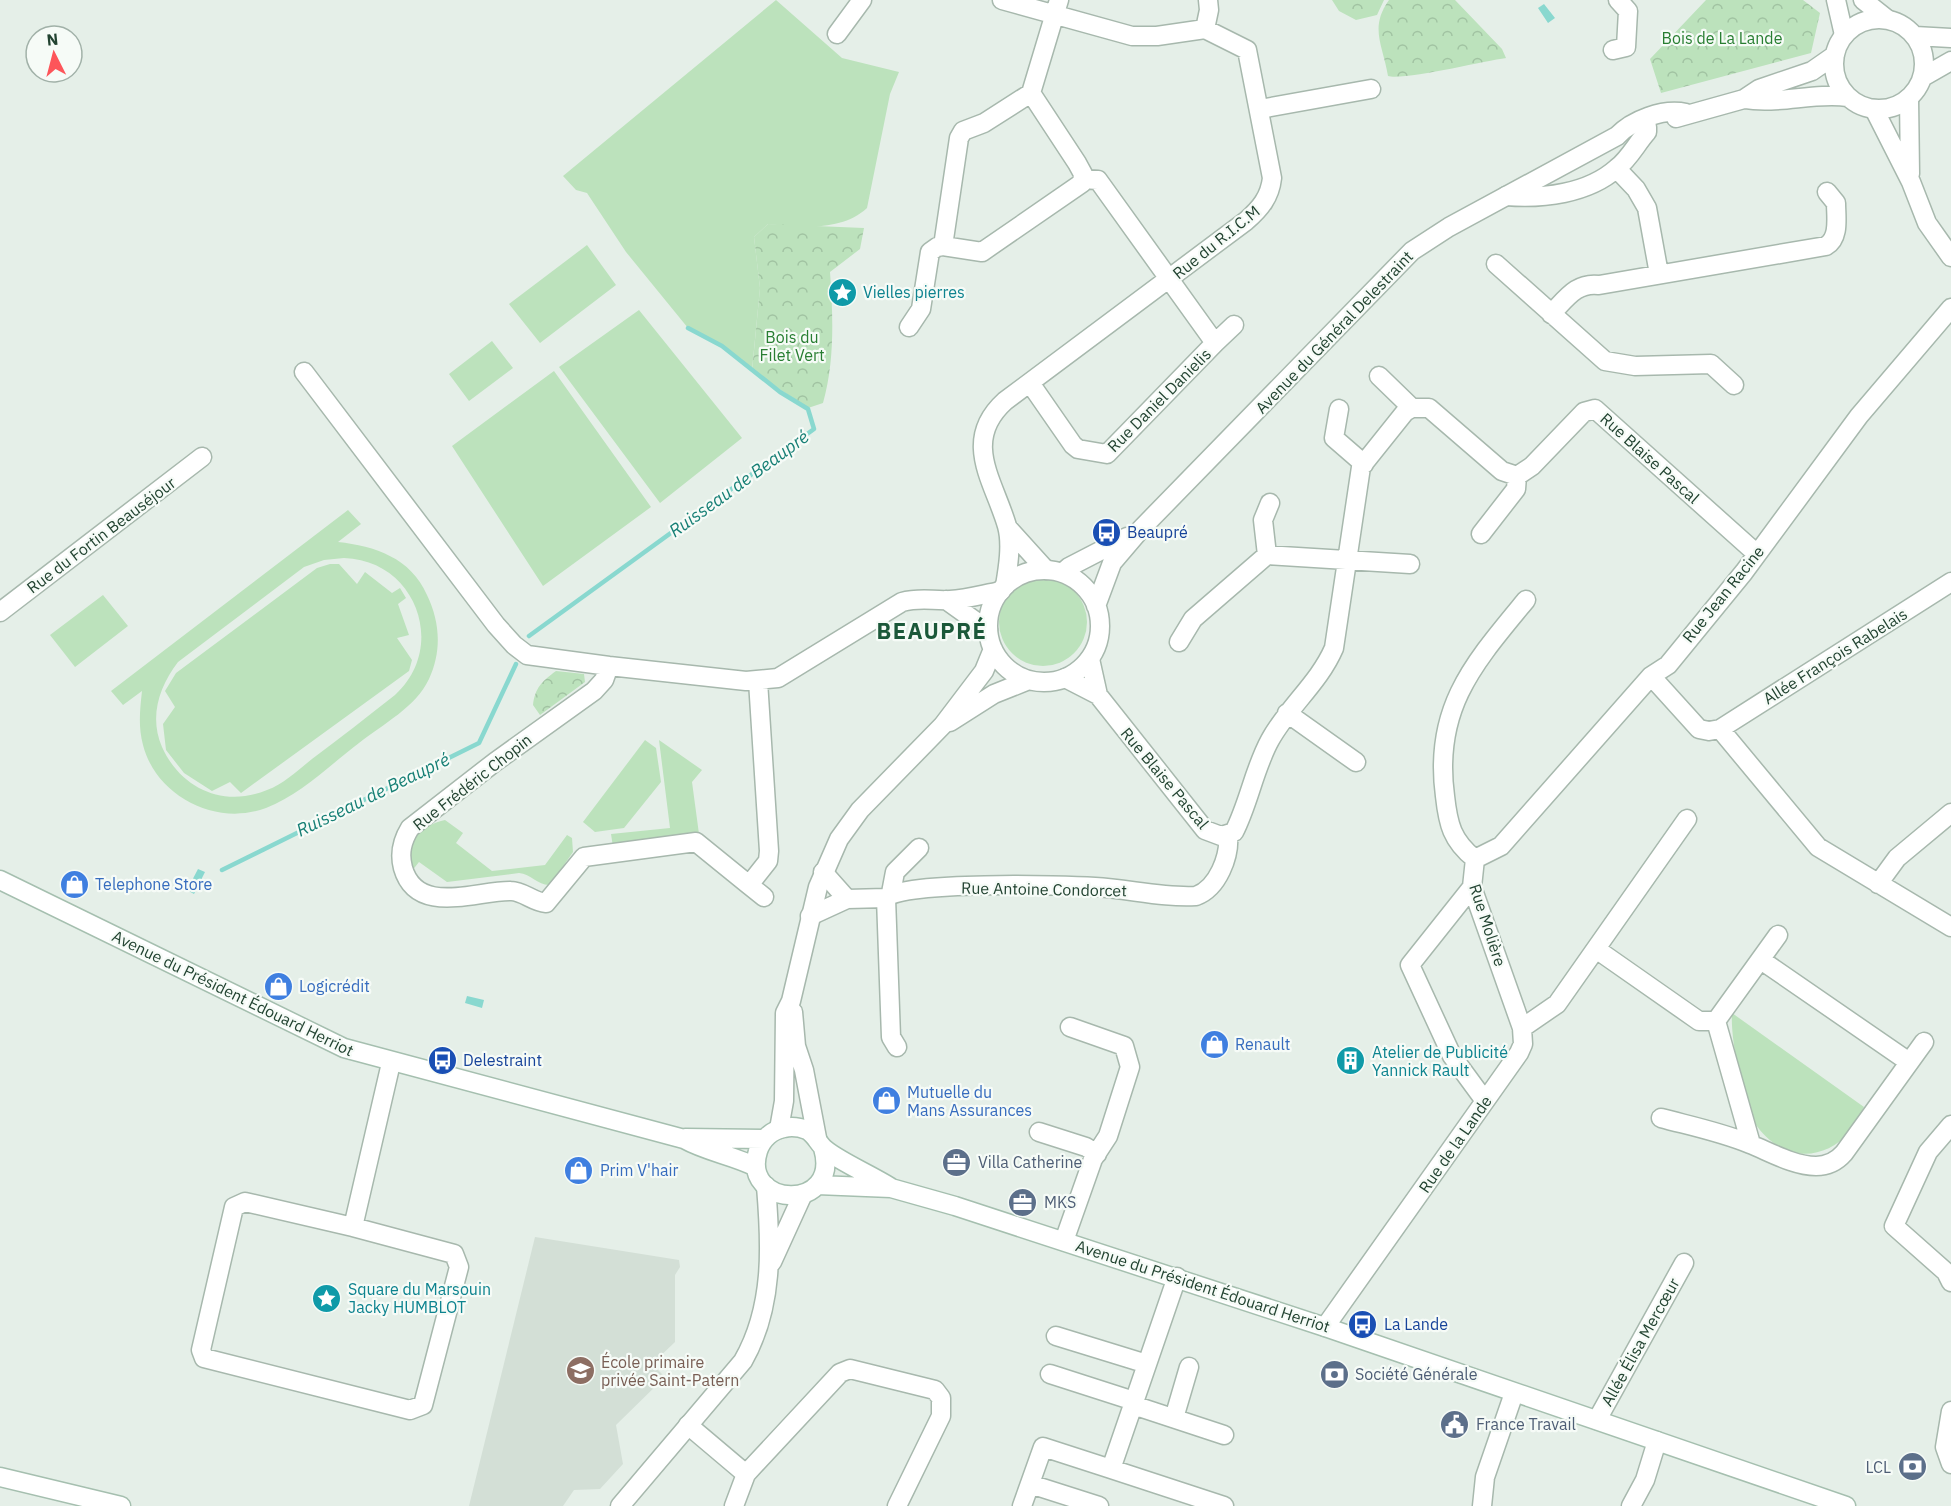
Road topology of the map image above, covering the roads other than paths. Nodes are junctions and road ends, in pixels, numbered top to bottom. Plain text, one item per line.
1 (861, 0) edge
2 (1002, 0) edge
3 (1208, 0) edge
4 (1618, 0) edge
5 (1836, 0) edge
6 (1863, 0) edge
7 (1056, 8) edge
8 (1887, 19) junction
9 (1205, 29) junction
10 (837, 34) dead end
11 (1844, 35) junction
12 (1915, 36) junction
13 (1951, 38) edge
14 (1612, 50) dead end
15 (1835, 55) junction
16 (1951, 61) edge
17 (1923, 77) junction
18 (1371, 89) dead end
19 (1031, 93) junction
20 (1848, 97) junction
21 (1909, 98) junction
22 (1744, 99) junction
23 (1260, 109) junction
24 (1874, 109) junction
25 (1686, 113) junction
26 (1647, 127) junction
27 (1617, 136) junction
28 (1617, 169) junction
29 (1083, 179) junction
30 (1911, 182) junction
31 (1827, 192) dead end
32 (1506, 196) junction
33 (943, 246) junction
34 (1951, 257) edge
35 (1496, 264) dead end
36 (1659, 274) junction
37 (1170, 280) junction
38 (1951, 308) edge
39 (1551, 314) junction
40 (1234, 326) dead end
41 (909, 327) dead end
42 (1215, 343) junction
43 (304, 372) dead end
44 (1379, 376) dead end
45 (1030, 383) junction
46 (1734, 386) dead end
47 (1412, 408) junction
48 (1339, 409) dead end
49 (202, 457) dead end
50 (1364, 464) junction
51 (1517, 476) junction
52 (1270, 503) dead end
53 (1008, 528) junction
54 (1141, 529) junction
55 (1481, 534) dead end
56 (1757, 554) junction
57 (1267, 555) junction
58 (1347, 561) junction
59 (1410, 564) dead end
60 (1054, 572) junction
61 (1951, 582) edge
62 (1003, 588) junction
63 (946, 600) junction
64 (1526, 600) dead end
65 (1096, 606) junction
66 (0, 612) edge
67 (988, 630) junction
68 (1179, 642) dead end
69 (993, 649) junction
70 (1090, 658) junction
71 (609, 666) junction
72 (1651, 676) junction
73 (1065, 678) junction
74 (1029, 680) junction
75 (758, 681) junction
76 (1098, 695) junction
77 (1287, 713) junction
78 (943, 725) junction
79 (1720, 729) junction
80 (1356, 762) dead end
81 (1951, 813) edge
82 (1686, 819) dead end
83 (1228, 835) junction
84 (919, 848) dead end
85 (1475, 859) junction
86 (823, 872) junction
87 (0, 880) edge
88 (1878, 884) junction
89 (749, 885) junction
90 (1472, 887) junction
91 (888, 896) junction
92 (764, 897) dead end
93 (847, 899) junction
94 (810, 916) junction
95 (1951, 927) edge
96 (1778, 935) dead end
97 (1596, 949) junction
98 (1761, 960) junction
99 (791, 1001) junction
100 (1716, 1021) junction
101 (1070, 1027) dead end
102 (1522, 1028) junction
103 (1924, 1042) dead end
104 (897, 1047) dead end
105 (1909, 1062) junction
106 (391, 1063) junction
107 (1485, 1101) junction
108 (1661, 1118) dead end
109 (1951, 1125) edge
110 (1040, 1132) dead end
111 (772, 1134) junction
112 (684, 1139) junction
113 (820, 1143) junction
114 (1751, 1144) junction
115 (1097, 1154) junction
116 (756, 1167) junction
117 (766, 1186) junction
118 (891, 1188) junction
119 (810, 1190) junction
120 (353, 1227) junction
121 (1064, 1241) junction
122 (1684, 1263) dead end
123 (770, 1266) junction
124 (1177, 1277) junction
125 (1951, 1282) edge
126 (1325, 1327) junction
127 (1056, 1336) dead end
128 (1147, 1364) junction
129 (1189, 1367) dead end
130 (1050, 1374) dead end
131 (1514, 1393) junction
132 (1134, 1403) junction
133 (1951, 1411) edge
134 (1174, 1418) junction
135 (1597, 1420) junction
136 (688, 1425) junction
137 (1224, 1435) dead end
138 (1657, 1441) junction
139 (1951, 1464) edge
140 (1111, 1469) junction
141 (746, 1474) junction
142 (0, 1477) edge
143 (644, 1480) junction
144 (1030, 1484) junction
145 (121, 1506) edge
146 (620, 1506) edge
147 (637, 1506) edge
148 (734, 1506) edge
149 (897, 1506) edge
150 (1023, 1506) edge
151 (1099, 1506) edge
152 (1224, 1506) edge
153 (1482, 1506) edge
154 (1631, 1506) edge
155 (1846, 1506) edge

1 - 10 street
2 - 7 street
3 - 9 street
4 - 14 street
5 - 11 street
6 - 8 street
7 - 9 street
7 - 19 street
8 - 11 street
8 - 12 street
9 - 23 street, Rue du R.I.C.M
11 - 15 street
12 - 13 street
12 - 17 street
15 - 20 street
15 - 22 street, Avenue du Général Delestraint
16 - 17 street
17 - 21 street
18 - 23 street
19 - 29 street
19 - 33 street
20 - 22 street, Avenue du Général Delestraint
20 - 24 street
21 - 24 street
21 - 30 street
22 - 25 street, Avenue du Général Delestraint
23 - 37 street, Rue du R.I.C.M
24 - 30 street
25 - 26 street, Avenue du Général Delestraint
25 - 27 street, Avenue du Général Delestraint
26 - 27 street, Avenue du Général Delestraint
26 - 28 street
27 - 32 street, Avenue du Général Delestraint
28 - 32 street
28 - 36 street
29 - 33 street
29 - 37 street, Rue Daniel Danielis
30 - 34 street
31 - 36 street
32 - 54 street, Avenue du Général Delestraint
33 - 41 street
35 - 39 street
36 - 39 street
37 - 42 street, Rue Daniel Danielis
37 - 45 street, Rue du R.I.C.M
38 - 56 street, Rue Jean Racine
39 - 46 street
40 - 42 street, Rue Daniel Danielis
42 - 45 street, Rue Daniel Danielis
43 - 71 street
44 - 47 street
45 - 53 street, Rue du R.I.C.M
47 - 50 street, Rue Blaise Pascal
47 - 51 street
48 - 50 street
49 - 66 street, Rue du Fortin Beauséjour
50 - 58 street, Rue Blaise Pascal
51 - 55 street, Rue Blaise Pascal
51 - 56 street, Rue Blaise Pascal
52 - 57 street
53 - 60 street, Rue du R.I.C.M
53 - 62 street, Rue du R.I.C.M
54 - 60 street, Avenue du Général Delestraint
54 - 65 street, Avenue du Général Delestraint
56 - 72 street, Rue Jean Racine
57 - 58 street
57 - 68 street
58 - 59 street
58 - 77 street, Rue Blaise Pascal
60 - 62 street
60 - 65 street
61 - 79 street, Allée François Rabelais
62 - 63 street
62 - 67 street
63 - 67 street
63 - 75 street
64 - 85 street, Rue Molière
65 - 70 street
67 - 69 street
69 - 74 street
69 - 78 street
70 - 73 street
70 - 76 street, Rue Blaise Pascal
71 - 75 street
71 - 89 street, Rue Frédéric Chopin
72 - 79 street
72 - 85 street, Rue Jean Racine
73 - 74 street
73 - 76 street, Rue Blaise Pascal
74 - 78 street
75 - 89 street
76 - 83 street, Rue Blaise Pascal
77 - 80 street
77 - 83 street, Rue Blaise Pascal
78 - 86 street
79 - 88 street
81 - 88 street
82 - 97 street
83 - 91 street, Rue Antoine Condorcet
84 - 91 street
85 - 90 street, Rue Molière
86 - 93 street
86 - 94 street
87 - 106 street, Avenue du Président Édouard Herriot
88 - 95 street
89 - 92 street
90 - 102 street, Rue Molière
90 - 107 street
91 - 93 street, Rue Antoine Condorcet
91 - 104 street
93 - 94 street, Rue Antoine Condorcet
94 - 99 street
96 - 98 street
97 - 100 street
97 - 102 street
98 - 100 street
98 - 105 street
99 - 111 street
99 - 113 street
100 - 114 street
101 - 115 street
102 - 107 street, Rue de la Lande
103 - 105 street
105 - 114 street
106 - 112 street, Avenue du Président Édouard Herriot
106 - 120 street
107 - 126 street, Rue de la Lande
108 - 114 street
109 - 125 street
110 - 115 street
111 - 112 street, Avenue du Président Édouard Herriot
111 - 113 street
111 - 116 street
112 - 116 street, Avenue du Président Édouard Herriot
113 - 118 street, Avenue du Président Édouard Herriot
113 - 119 street
115 - 121 street
116 - 117 street
117 - 119 street
117 - 123 street
118 - 119 street, Avenue du Président Édouard Herriot
118 - 121 street, Avenue du Président Édouard Herriot
119 - 123 street
120 - 120 street
121 - 124 street, Avenue du Président Édouard Herriot
122 - 135 street, Allée Élisa Mercœur
123 - 136 street
124 - 126 street, Avenue du Président Édouard Herriot
124 - 128 street
126 - 131 street, Avenue du Président Édouard Herriot
127 - 128 street
128 - 132 street
129 - 134 street
130 - 132 street
131 - 135 street, Avenue du Président Édouard Herriot
131 - 153 street
132 - 134 street
132 - 140 street
133 - 139 street
134 - 137 street
135 - 138 street, Avenue du Président Édouard Herriot
136 - 141 street
136 - 143 street
138 - 154 street
138 - 155 street, Avenue du Président Édouard Herriot
140 - 144 street
140 - 152 street
141 - 148 street
141 - 149 street
142 - 145 street
143 - 146 street
143 - 147 street
144 - 150 street
144 - 151 street

